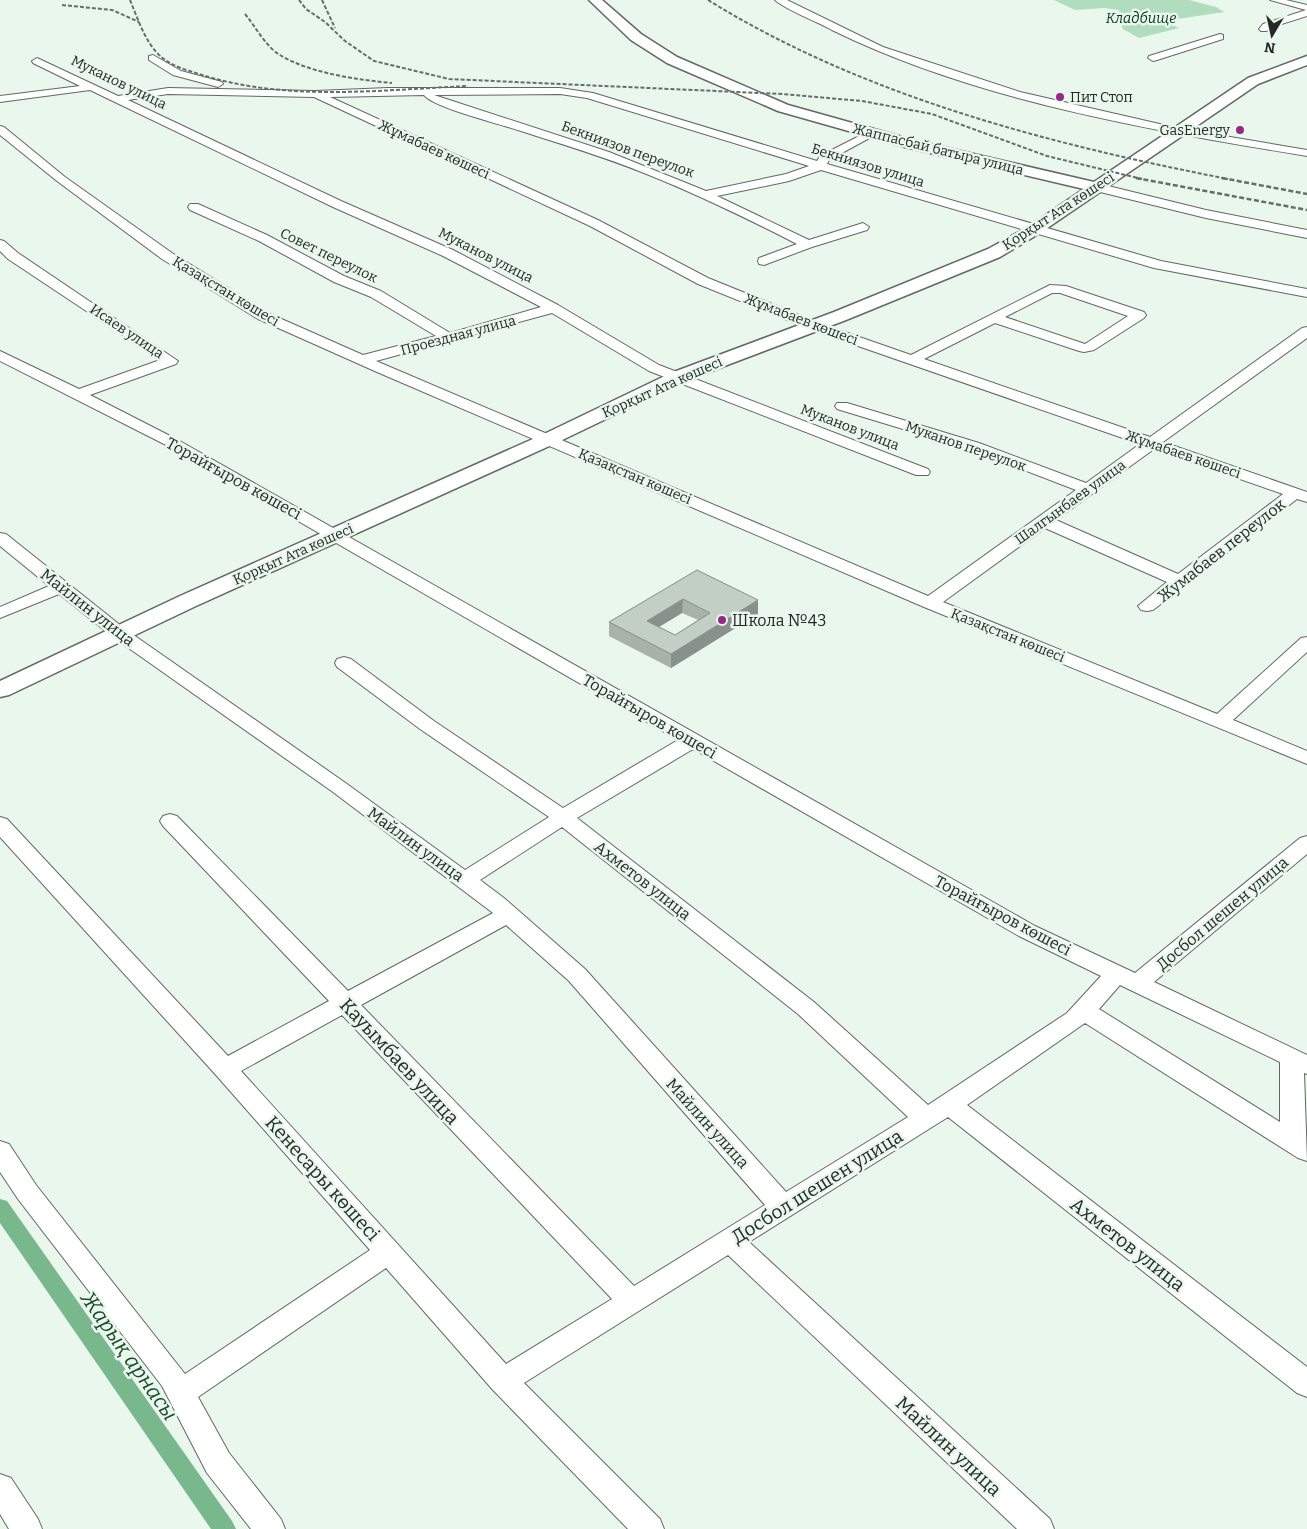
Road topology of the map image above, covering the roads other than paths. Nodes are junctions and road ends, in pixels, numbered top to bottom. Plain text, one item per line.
1 (595, 0) edge
2 (780, 0) edge
3 (1275, 0) edge
4 (1307, 8) edge
5 (1307, 13) edge
6 (1264, 29) dead end
7 (1220, 37) dead end
8 (153, 58) dead end
9 (1153, 58) dead end
10 (1307, 60) edge
11 (37, 61) dead end
12 (93, 88) junction
13 (284, 93) junction
14 (316, 94) junction
15 (429, 95) junction
16 (0, 99) edge
17 (117, 99) junction
18 (0, 129) edge
19 (1178, 131) junction
20 (871, 133) junction
21 (1307, 153) edge
22 (821, 166) junction
23 (1096, 187) junction
24 (706, 194) junction
25 (194, 206) dead end
26 (863, 227) dead end
27 (1034, 230) junction
28 (1307, 234) edge
29 (0, 244) edge
30 (808, 244) junction
31 (764, 261) dead end
32 (1307, 293) edge
33 (553, 308) junction
34 (994, 318) junction
35 (814, 326) junction
36 (1307, 331) edge
37 (447, 337) junction
38 (0, 355) edge
39 (362, 360) junction
40 (912, 360) junction
41 (678, 377) junction
42 (77, 395) junction
43 (842, 406) dead end
44 (549, 439) junction
45 (1152, 443) junction
46 (922, 472) dead end
47 (1088, 489) junction
48 (1301, 495) edge
49 (1044, 521) junction
50 (334, 535) junction
51 (0, 538) edge
52 (1179, 581) junction
53 (61, 586) junction
54 (930, 603) junction
55 (1147, 606) dead end
56 (0, 614) edge
57 (119, 633) junction
58 (1307, 642) edge
59 (344, 663) dead end
60 (0, 690) edge
61 (1221, 721) junction
62 (693, 740) junction
63 (1307, 758) edge
64 (563, 817) junction
65 (170, 821) dead end
66 (0, 824) edge
67 (1307, 843) edge
68 (465, 880) junction
69 (508, 914) junction
70 (1127, 979) junction
71 (345, 1003) junction
72 (1083, 1010) junction
73 (1300, 1062) edge
74 (225, 1069) junction
75 (949, 1104) junction
76 (926, 1118) junction
77 (1300, 1147) edge
78 (0, 1151) edge
79 (783, 1207) junction
80 (729, 1240) junction
81 (388, 1252) junction
82 (631, 1301) junction
83 (504, 1381) junction
84 (1307, 1384) edge
85 (181, 1394) junction
86 (0, 1488) edge
87 (28, 1529) edge
88 (270, 1529) edge
89 (649, 1529) edge
90 (1038, 1529) edge

1 - 20 main road, Жаппасбай батыра улица
2 - 19 street
3 - 4 street
5 - 6 street
7 - 9 street
8 - 13 street
10 - 19 main road, Қорқыт Ата көшесі
11 - 12 street, Муканов улица
12 - 16 street
12 - 17 street, Муканов улица
13 - 14 street, Бекниязов улица
13 - 17 street
14 - 15 street, Бекниязов улица
14 - 35 street, Жұмабаев көшесі
15 - 22 street, Бекниязов улица
15 - 24 street, Бекниязов переулок
17 - 33 street, Муканов улица
18 - 39 street, Қазақстан көшесі
19 - 21 street
19 - 23 main road, Қорқыт Ата көшесі
20 - 22 street
20 - 23 main road, Жаппасбай батыра улица
22 - 24 street
22 - 27 street, Бекниязов улица
23 - 27 main road, Қорқыт Ата көшесі
23 - 28 street, Жаппасбай батыра улица
24 - 30 street, Бекниязов переулок
25 - 37 street, Совет переулок
26 - 30 street
27 - 32 street, Бекниязов улица
27 - 35 main road, Қорқыт Ата көшесі
29 - 42 street, Исаев улица
30 - 31 street
33 - 37 street, Проездная улица
33 - 41 street, Муканов улица
34 - 34 street
34 - 40 street
35 - 40 street, Жұмабаев көшесі
35 - 41 main road, Қорқыт Ата көшесі
36 - 45 street, Шалгынбаев улица
37 - 39 street, Проездная улица
38 - 42 street, Торайғыров көшесі
39 - 44 street, Қазақстан көшесі
40 - 45 street, Жұмабаев көшесі
41 - 44 main road, Қорқыт Ата көшесі
41 - 46 street, Муканов улица
42 - 50 street, Торайғыров көшесі
43 - 47 street, Муканов переулок
44 - 50 main road, Қорқыт Ата көшесі
44 - 54 street, Қазақстан көшесі
45 - 47 street, Шалгынбаев улица
45 - 48 street, Жұмабаев көшесі
47 - 49 street, Шалгынбаев улица
48 - 52 street, Жумабаев переулок
49 - 52 street
49 - 54 street, Шалгынбаев улица
50 - 57 main road, Қорқыт Ата көшесі
50 - 62 street, Торайғыров көшесі
51 - 53 street, Майлин улица
52 - 55 street, Жумабаев переулок
53 - 56 street
53 - 57 street, Майлин улица
54 - 61 street, Қазақстан көшесі
57 - 60 main road, Қорқыт Ата көшесі
57 - 68 street, Майлин улица
58 - 61 street
59 - 64 street, Ахметов улица
61 - 63 street, Қазақстан көшесі
62 - 64 street
62 - 70 street, Торайғыров көшесі
64 - 68 street
64 - 76 street, Ахметов улица
65 - 71 street, Кауымбаев улица
66 - 74 street, Кенесары көшесі
67 - 70 street, Досбол шешен улица
68 - 69 street, Майлин улица
69 - 71 street
69 - 79 street, Майлин улица
70 - 72 street, Досбол шешен улица
70 - 73 street, Торайғыров көшесі
71 - 74 street
71 - 82 street, Кауымбаев улица
72 - 75 street, Досбол шешен улица
72 - 77 street
73 - 77 street
74 - 81 street, Кенесары көшесі
75 - 76 street, Досбол шешен улица
75 - 84 street, Ахметов улица
76 - 79 street, Досбол шешен улица
78 - 85 street
79 - 80 street, Досбол шешен улица
80 - 82 street, Досбол шешен улица
80 - 90 street, Майлин улица
81 - 83 street, Кенесары көшесі
81 - 85 street
82 - 83 street, Досбол шешен улица
83 - 89 street, Кенесары көшесі
85 - 88 street
86 - 87 street

